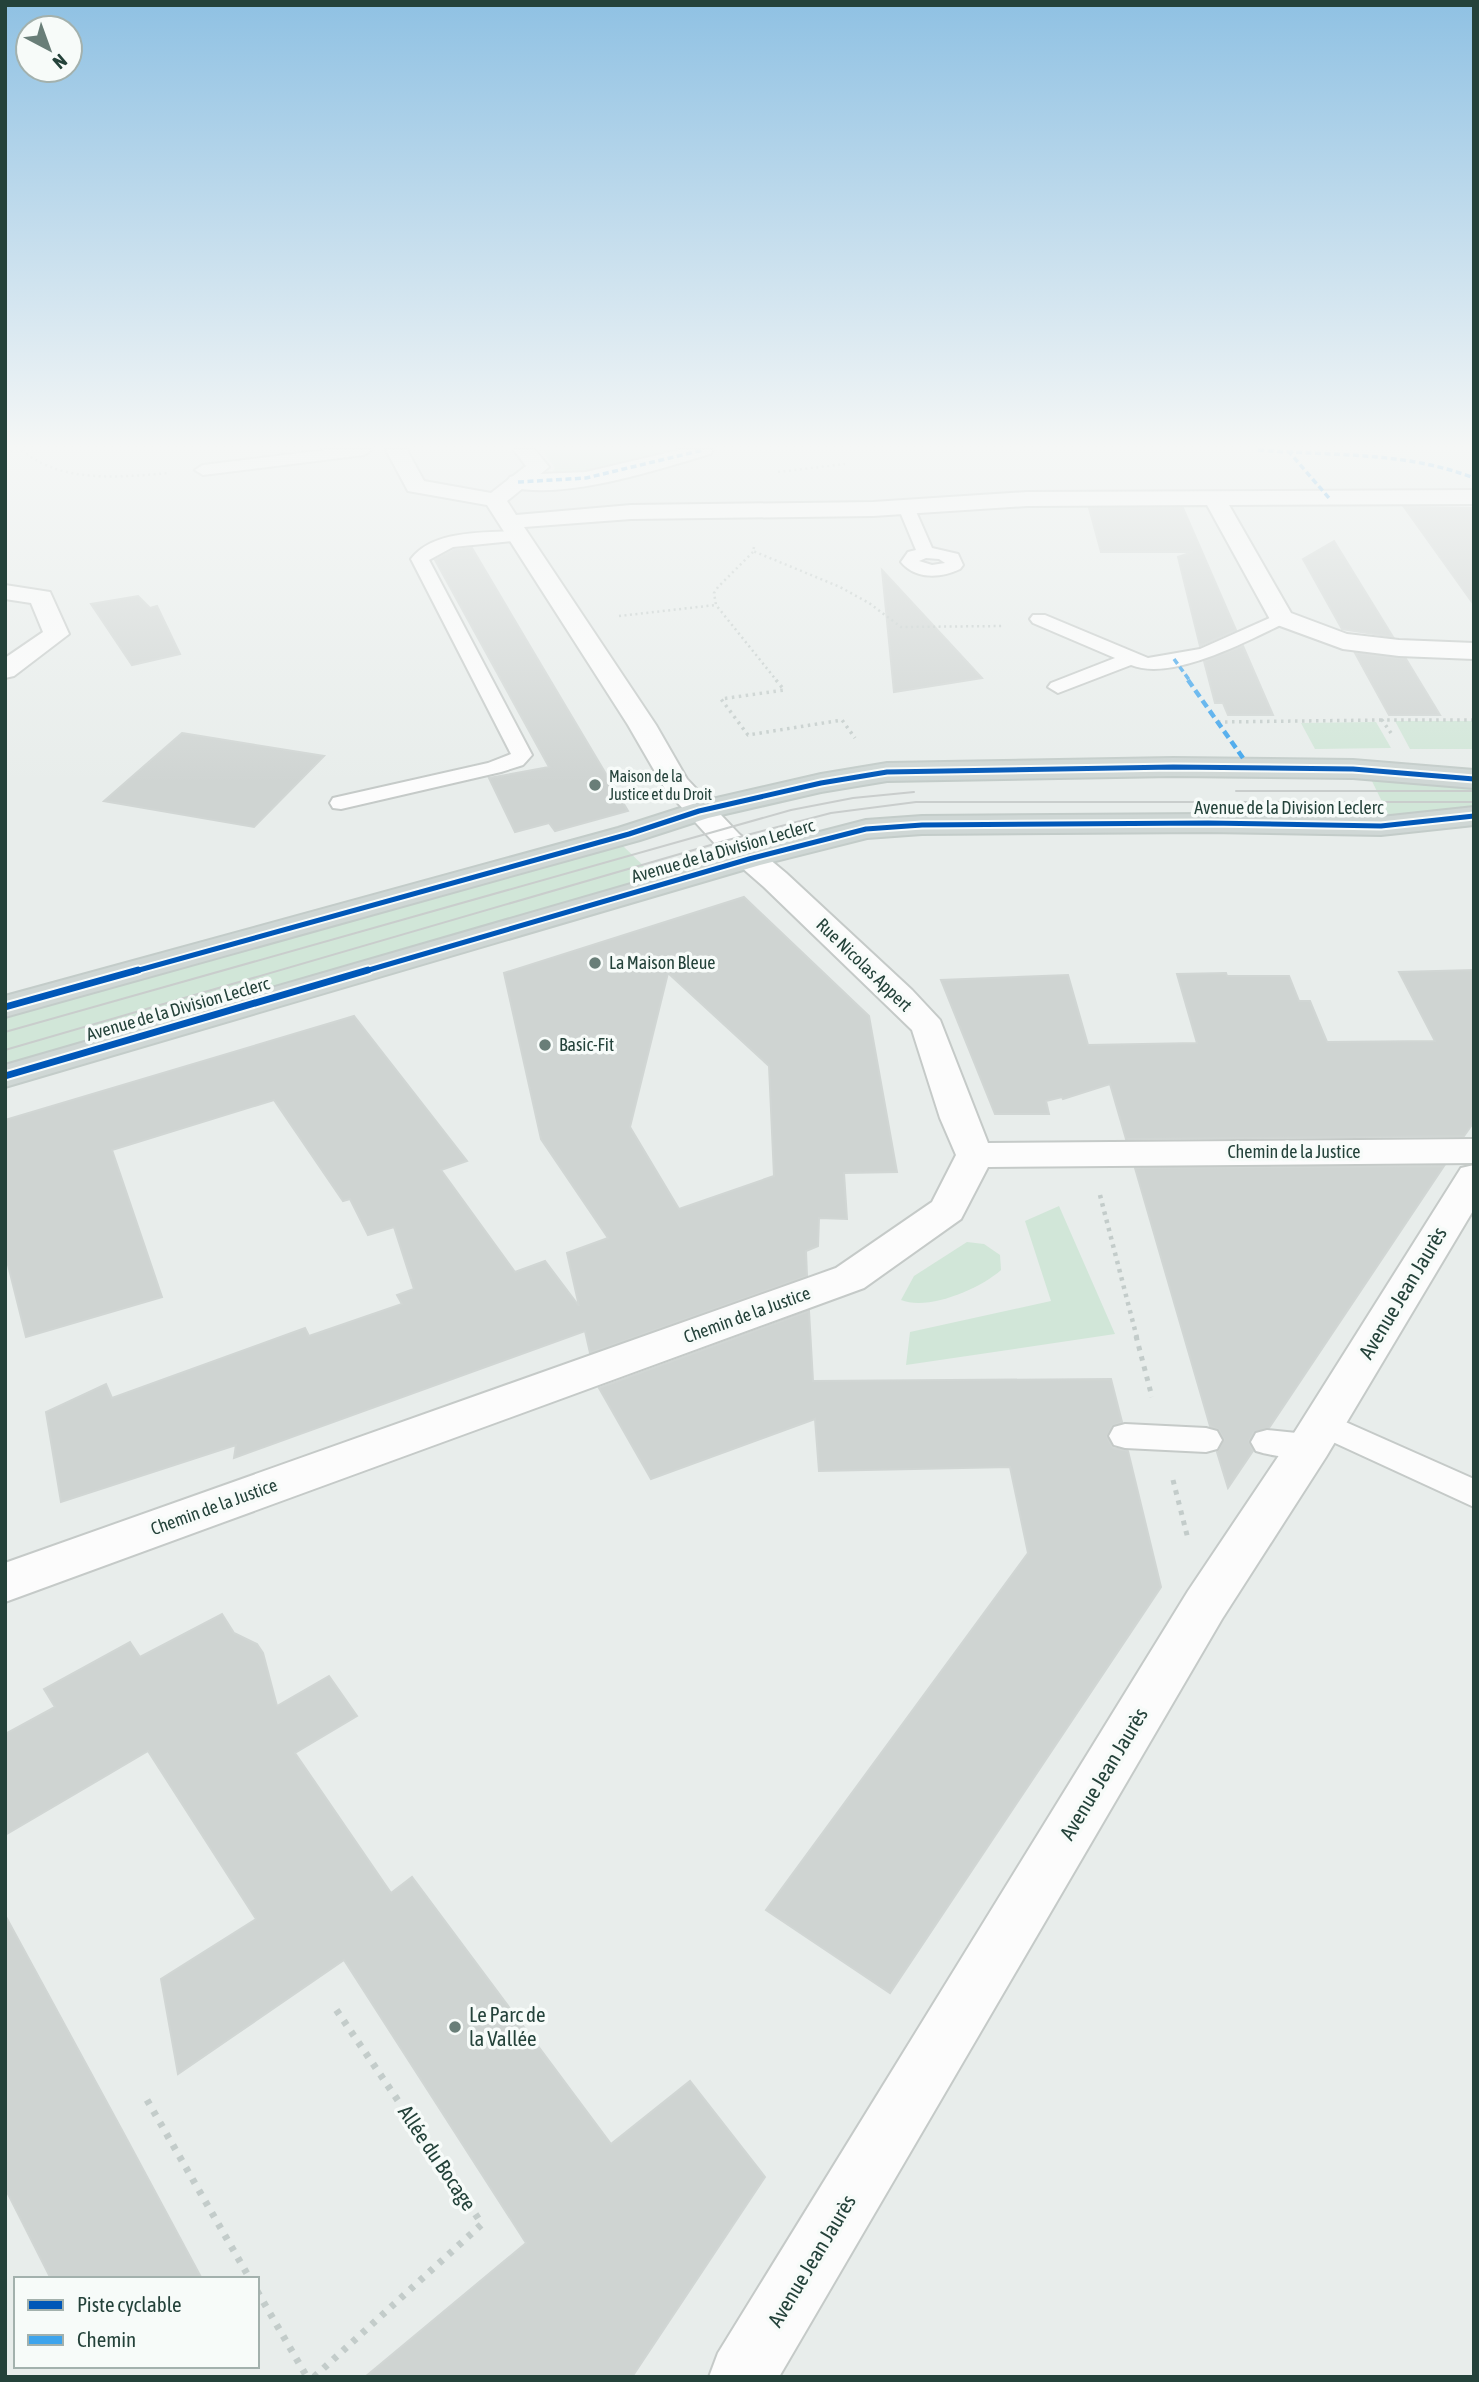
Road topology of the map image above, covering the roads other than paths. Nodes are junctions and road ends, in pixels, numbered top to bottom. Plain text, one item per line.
1 (422, 561) edge
2 (535, 561) edge
3 (1249, 561) edge
4 (5, 592) edge
5 (1281, 618) junction
6 (1039, 619) road end
7 (1474, 651) edge
8 (1131, 658) junction
9 (5, 670) edge
10 (1058, 687) dead end
11 (1474, 779) edge
12 (341, 803) dead end
13 (699, 811) junction
14 (1474, 816) edge
15 (749, 859) junction
16 (5, 1007) edge
17 (5, 1076) edge
18 (1474, 1151) edge
19 (975, 1155) junction
20 (1474, 1177) edge
21 (1125, 1436) dead end
22 (1300, 1437) junction
23 (1206, 1440) dead end
24 (1474, 1494) edge
25 (5, 1583) edge
26 (742, 2377) edge

1 - 12 lane
2 - 13 street, Rue Nicolas Appert
3 - 5 street
4 - 9 street
5 - 7 street
5 - 8 lane
6 - 8 lane
8 - 10 lane
11 - 13 main road, Avenue de la Division Leclerc
13 - 15 street, Rue Nicolas Appert
13 - 16 main road, Avenue de la Division Leclerc
14 - 15 main road, Avenue de la Division Leclerc
15 - 17 main road, Avenue de la Division Leclerc
15 - 19 street, Rue Nicolas Appert
18 - 19 street, Chemin de la Justice
19 - 25 street, Chemin de la Justice
20 - 22 street, Avenue Jean Jaurès
21 - 23 lane
22 - 24 lane
22 - 26 street, Avenue Jean Jaurès

